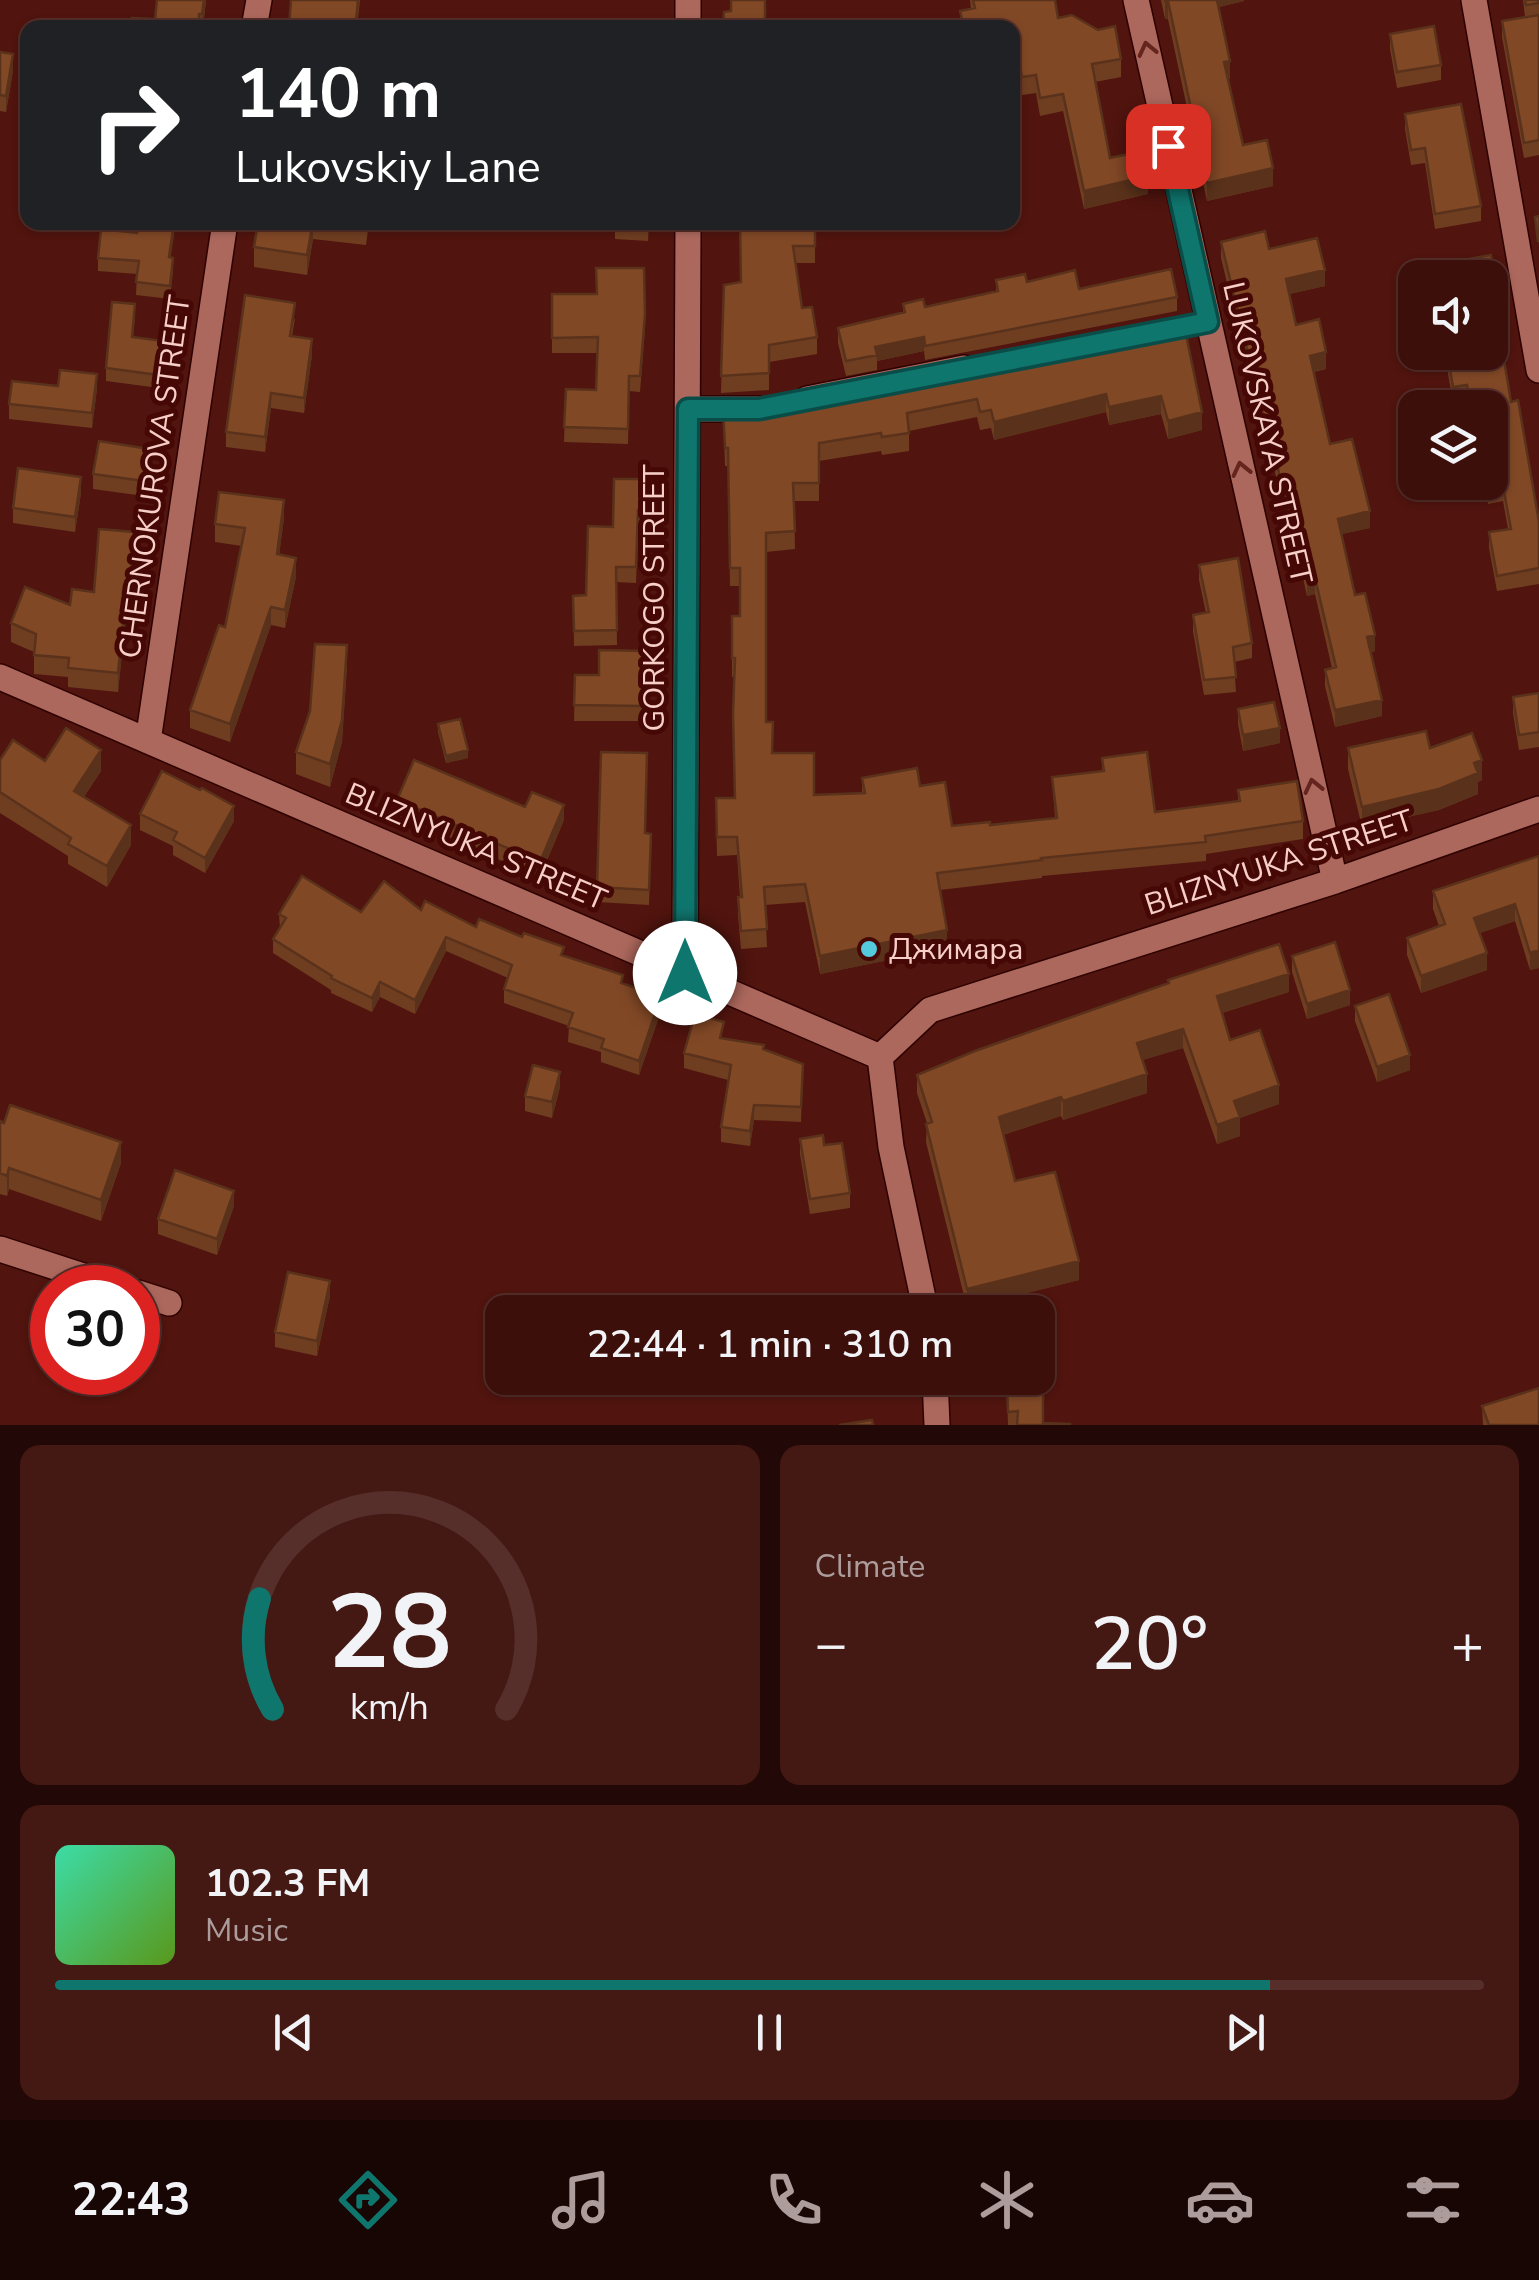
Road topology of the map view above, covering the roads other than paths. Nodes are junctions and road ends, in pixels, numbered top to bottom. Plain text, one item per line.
1 (1136, 0) edge
2 (1474, 0) edge
3 (224, 230) edge
4 (688, 230) edge
5 (1530, 270) edge
6 (996, 362) edge
7 (1539, 370) edge
8 (688, 409) junction
9 (0, 677) edge
10 (148, 741) junction
11 (1539, 809) edge
12 (1335, 881) junction
13 (685, 973) junction
14 (880, 1057) junction
15 (0, 1248) edge
16 (51, 1265) edge
17 (922, 1295) edge
18 (160, 1300) edge
19 (169, 1303) dead end
20 (936, 1395) edge
21 (937, 1425) edge

12 -> 1 street, LUKOVSKAYA STREET
2 - 5 street
3 - 10 street, CHERNOKUROVA STREET
4 - 8 street, GORKOGO STREET
5 - 7 street
6 - 8 street
8 - 13 street, GORKOGO STREET
9 - 10 street, BLIZNYUKA STREET
10 - 13 street, BLIZNYUKA STREET
11 - 12 street, BLIZNYUKA STREET
12 - 14 street, BLIZNYUKA STREET
13 - 14 street, BLIZNYUKA STREET
14 - 17 street
15 - 16 street
18 - 19 street
20 - 21 street

